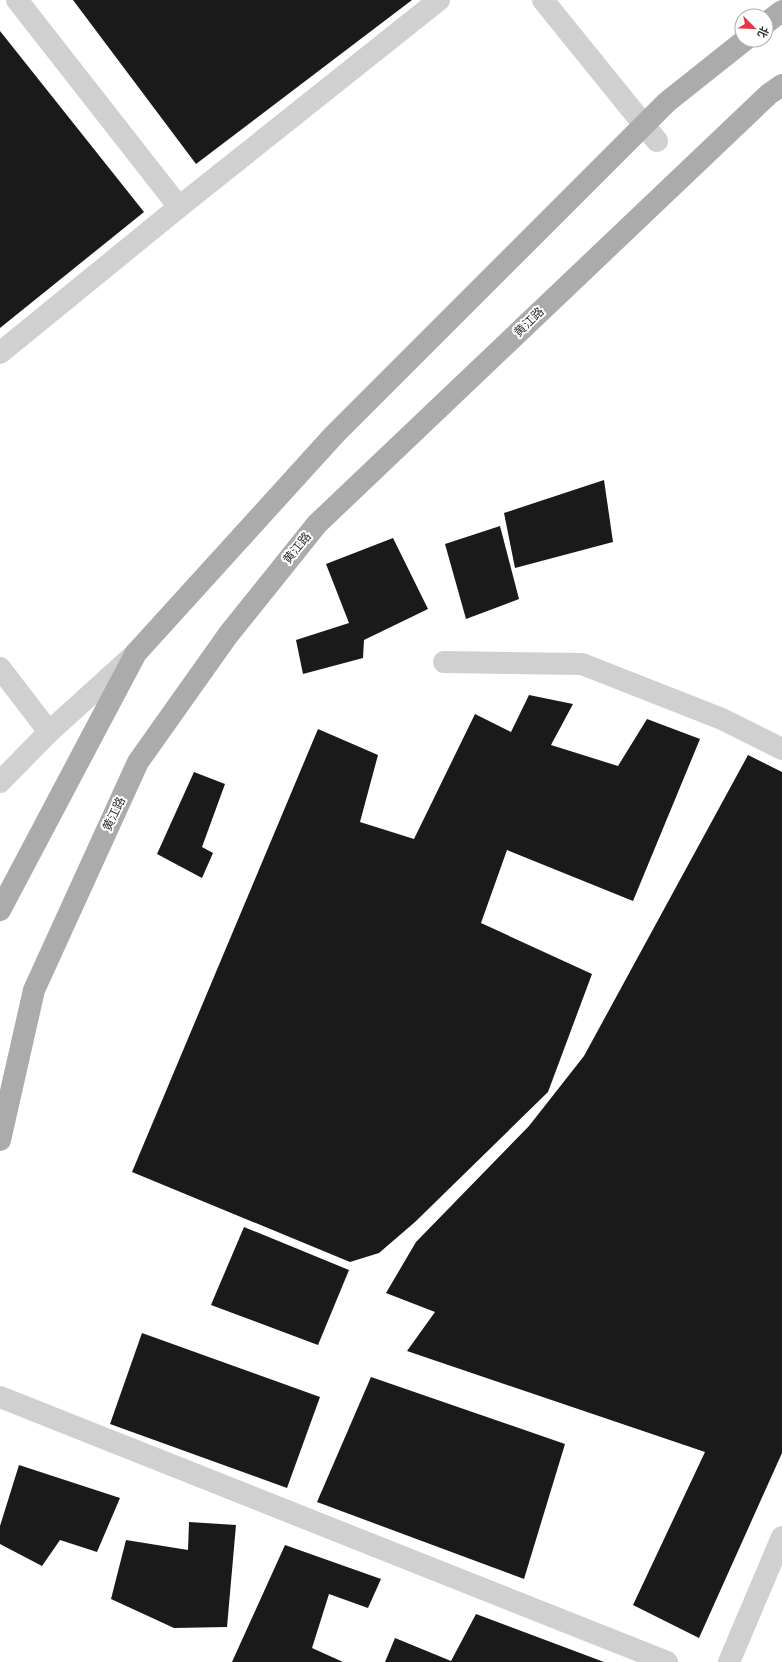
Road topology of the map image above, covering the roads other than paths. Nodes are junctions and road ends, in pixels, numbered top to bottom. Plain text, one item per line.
1 (17, 0) edge
2 (439, 0) edge
3 (543, 0) edge
4 (735, 48) edge
5 (782, 85) edge
6 (651, 133) junction
7 (179, 207) junction
8 (0, 352) edge
9 (136, 653) junction
10 (444, 662) dead end
11 (0, 668) edge
12 (49, 732) junction
13 (782, 749) edge
14 (0, 782) edge
15 (0, 910) edge
16 (0, 1140) edge
17 (0, 1397) edge
18 (782, 1537) edge
19 (667, 1662) edge
20 (729, 1662) edge

1 - 7 street
2 - 7 street
3 - 6 street
4 - 6 main road
5 - 16 main road, 黄江路
6 - 9 main road
7 - 8 street
9 - 12 street
9 - 15 main road
10 - 13 street
11 - 12 street
12 - 14 street
17 - 19 street
18 - 20 street

